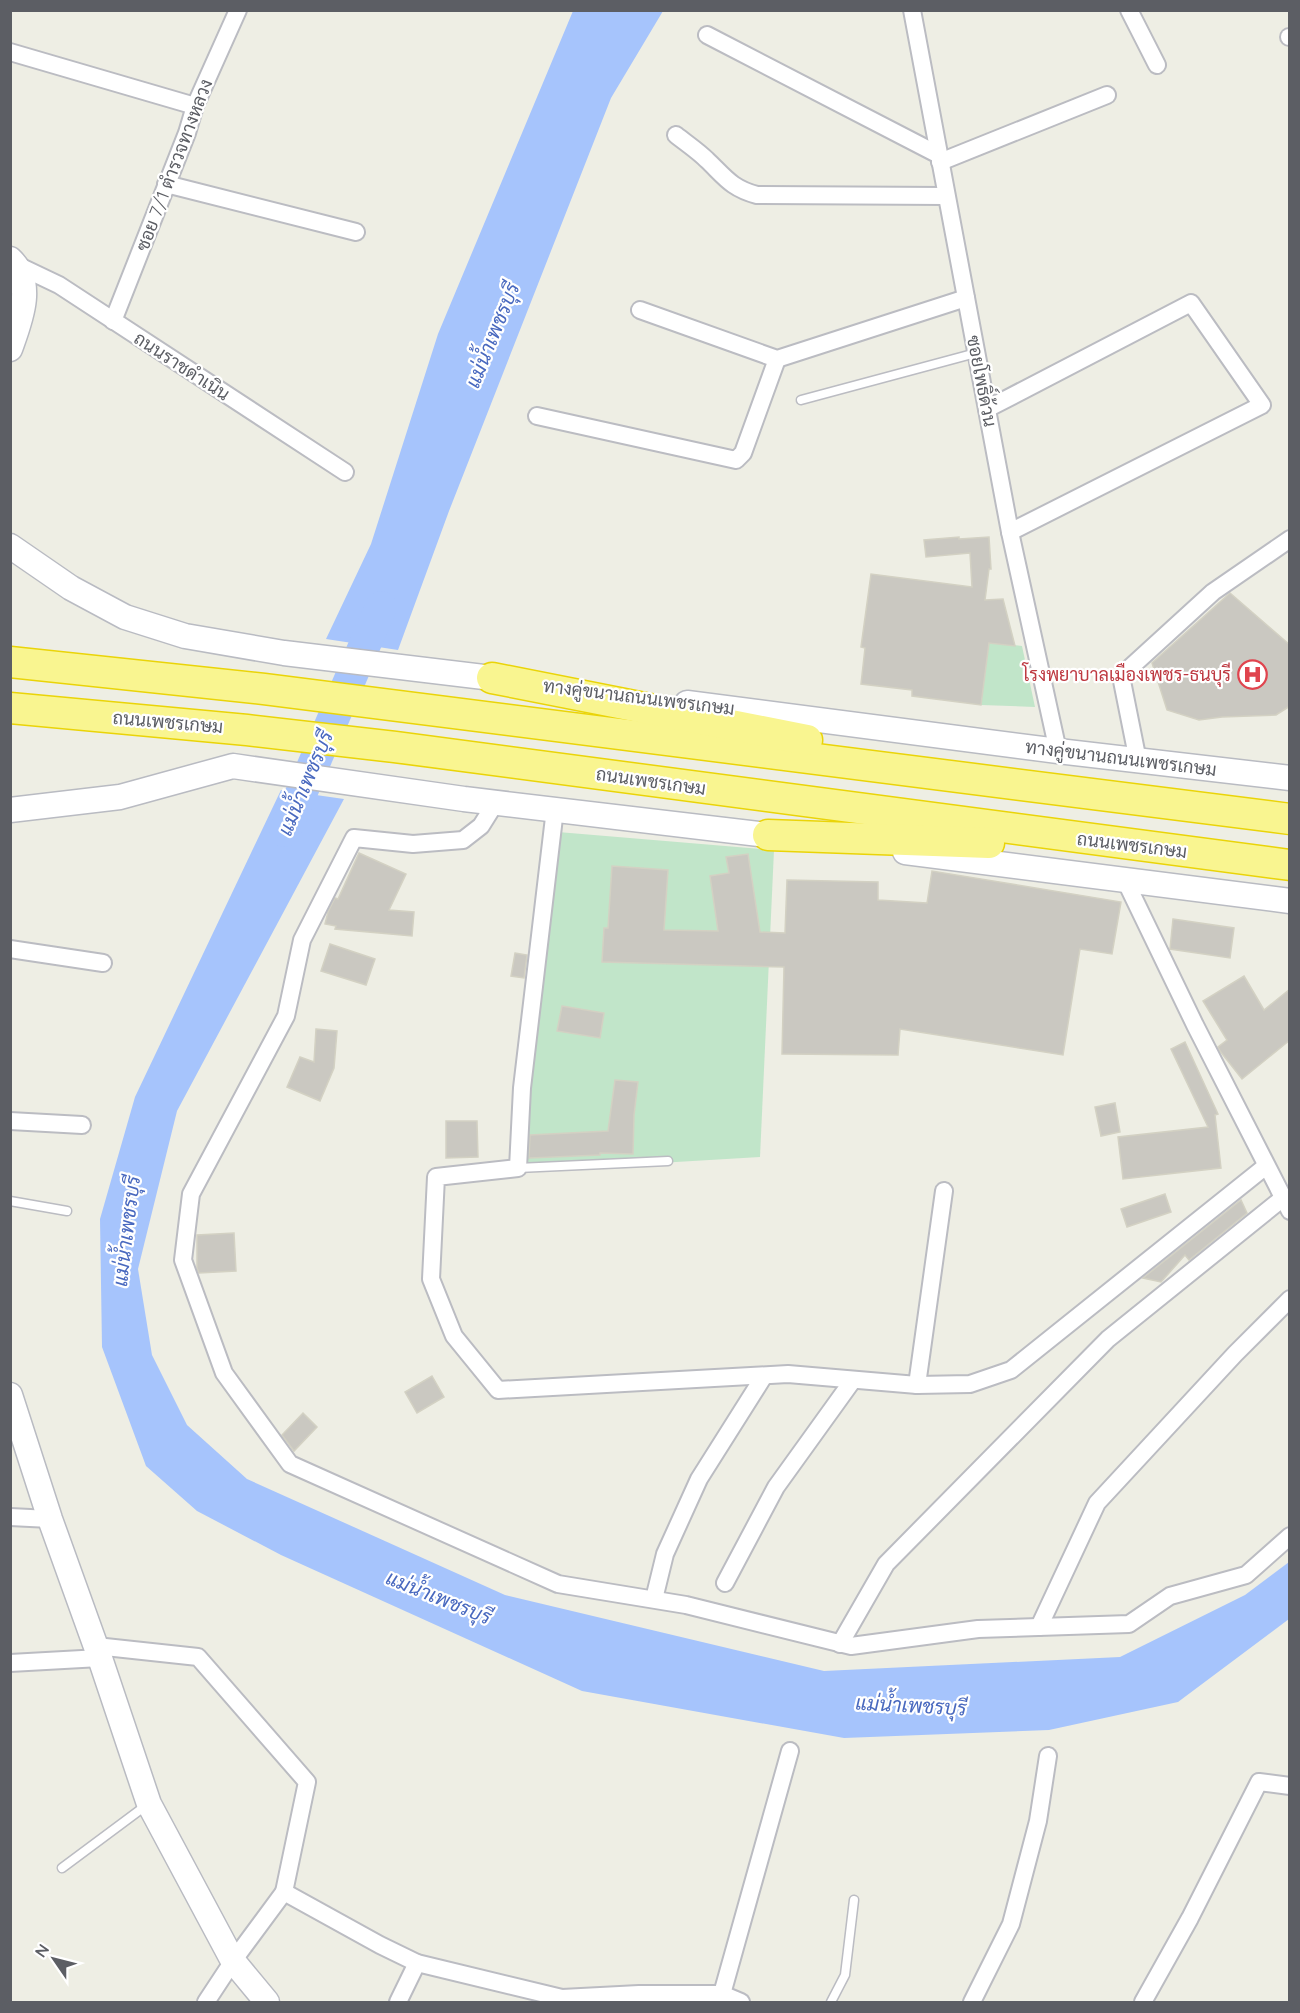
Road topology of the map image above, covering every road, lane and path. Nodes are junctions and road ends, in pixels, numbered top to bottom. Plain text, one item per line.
1 (238, 10) edge
2 (912, 10) edge
3 (1129, 10) edge
4 (707, 35) dead end
5 (10, 52) edge
6 (1157, 65) dead end
7 (1107, 95) dead end
8 (195, 106) junction
9 (676, 135) dead end
10 (939, 158) junction
11 (166, 184) junction
12 (946, 196) junction
13 (356, 232) dead end
14 (14, 262) edge
15 (17, 297) edge
16 (966, 298) junction
17 (640, 310) dead end
18 (113, 321) junction
19 (12, 339) edge
20 (976, 353) junction
21 (777, 359) junction
22 (801, 400) dead end
23 (987, 409) junction
24 (537, 416) dead end
25 (345, 472) dead end
26 (1010, 532) junction
27 (1290, 539) edge
28 (10, 546) edge
29 (10, 662) edge
30 (492, 678) junction
31 (10, 708) edge
32 (1058, 751) junction
33 (1138, 761) junction
34 (1290, 778) edge
35 (1069, 791) junction
36 (496, 802) junction
37 (555, 809) junction
38 (10, 810) edge
39 (1290, 819) edge
40 (768, 834) junction
41 (1172, 850) junction
42 (1290, 865) edge
43 (1125, 880) junction
44 (1290, 901) edge
45 (10, 949) edge
46 (103, 963) dead end
47 (10, 1121) edge
48 (82, 1125) dead end
49 (668, 1161) dead end
50 (1266, 1166) junction
51 (518, 1168) junction
52 (944, 1191) dead end
53 (10, 1201) edge
54 (1286, 1205) edge
55 (67, 1211) dead end
56 (1290, 1299) edge
57 (764, 1376) junction
58 (853, 1380) junction
59 (917, 1385) junction
60 (10, 1395) edge
61 (10, 1517) edge
62 (50, 1519) junction
63 (1290, 1536) edge
64 (725, 1583) dead end
65 (654, 1599) junction
66 (1039, 1627) junction
67 (840, 1644) junction
68 (98, 1652) junction
69 (10, 1663) edge
70 (790, 1751) dead end
71 (1048, 1756) dead end
72 (1290, 1786) edge
73 (149, 1804) junction
74 (63, 1868) dead end
75 (284, 1892) junction
76 (854, 1900) dead end
77 (233, 1961) junction
78 (417, 1963) junction
79 (722, 1994) junction
80 (206, 2002) edge
81 (267, 2002) edge
82 (398, 2002) edge
83 (741, 2002) edge
84 (831, 2002) edge
85 (972, 2002) edge
86 (1143, 2002) edge

1 - 8 street, ซอย 7/1 ตำรวจทางหลวง
2 - 10 street, ซอยโพธิ์ด้วน
3 - 6 street
4 - 10 street
5 - 8 street
7 - 10 street
8 - 11 street, ซอย 7/1 ตำรวจทางหลวง
9 - 12 street
10 - 12 street, ซอยโพธิ์ด้วน
11 - 13 street
11 - 18 street, ซอย 7/1 ตำรวจทางหลวง
12 - 16 street, ซอยโพธิ์ด้วน
14 - 15 main road, ถนนราชดำเนิน
14 - 18 street, ถนนราชดำเนิน
15 - 19 main road, ถนนราชดำเนิน
16 - 20 street, ซอยโพธิ์ด้วน
16 - 21 street
17 - 21 street
18 - 25 street, ถนนราชดำเนิน
20 - 22 lane
20 - 23 street, ซอยโพธิ์ด้วน
21 - 24 street
23 - 26 street, ซอยโพธิ์ด้วน
23 - 26 street
26 - 32 street, ซอยโพธิ์ด้วน
27 - 33 street
28 - 30 main road, ทางคู่ขนานถนนเพชรเกษม
29 - 35 highway
30 - 32 main road, ทางคู่ขนานถนนเพชรเกษม
30 - 35 highway
31 - 41 highway, ถนนเพชรเกษม
32 - 33 main road, ทางคู่ขนานถนนเพชรเกษม
33 - 34 main road, ทางคู่ขนานถนนเพชรเกษม
35 - 39 highway
36 - 37 main road
36 - 38 main road
36 - 65 street
37 - 40 main road
37 - 51 street
40 - 41 highway
40 - 43 main road
41 - 42 highway, ถนนเพชรเกษม
43 - 44 main road
43 - 50 street
45 - 46 street
47 - 48 street
49 - 51 lane
50 - 54 street
50 - 59 street
51 - 57 street
52 - 59 street
53 - 55 lane
54 - 67 street
56 - 66 street
57 - 58 street
57 - 65 street
58 - 59 street
58 - 64 street
60 - 62 main road
61 - 62 street
62 - 68 main road
63 - 66 street
65 - 67 street
66 - 67 street
68 - 69 street
68 - 73 main road
68 - 75 street
70 - 79 street
71 - 85 street
72 - 86 street
73 - 74 lane
73 - 77 main road
75 - 77 street
75 - 78 street
76 - 84 lane
77 - 80 street
77 - 81 main road
78 - 79 street
78 - 82 street
79 - 83 street

